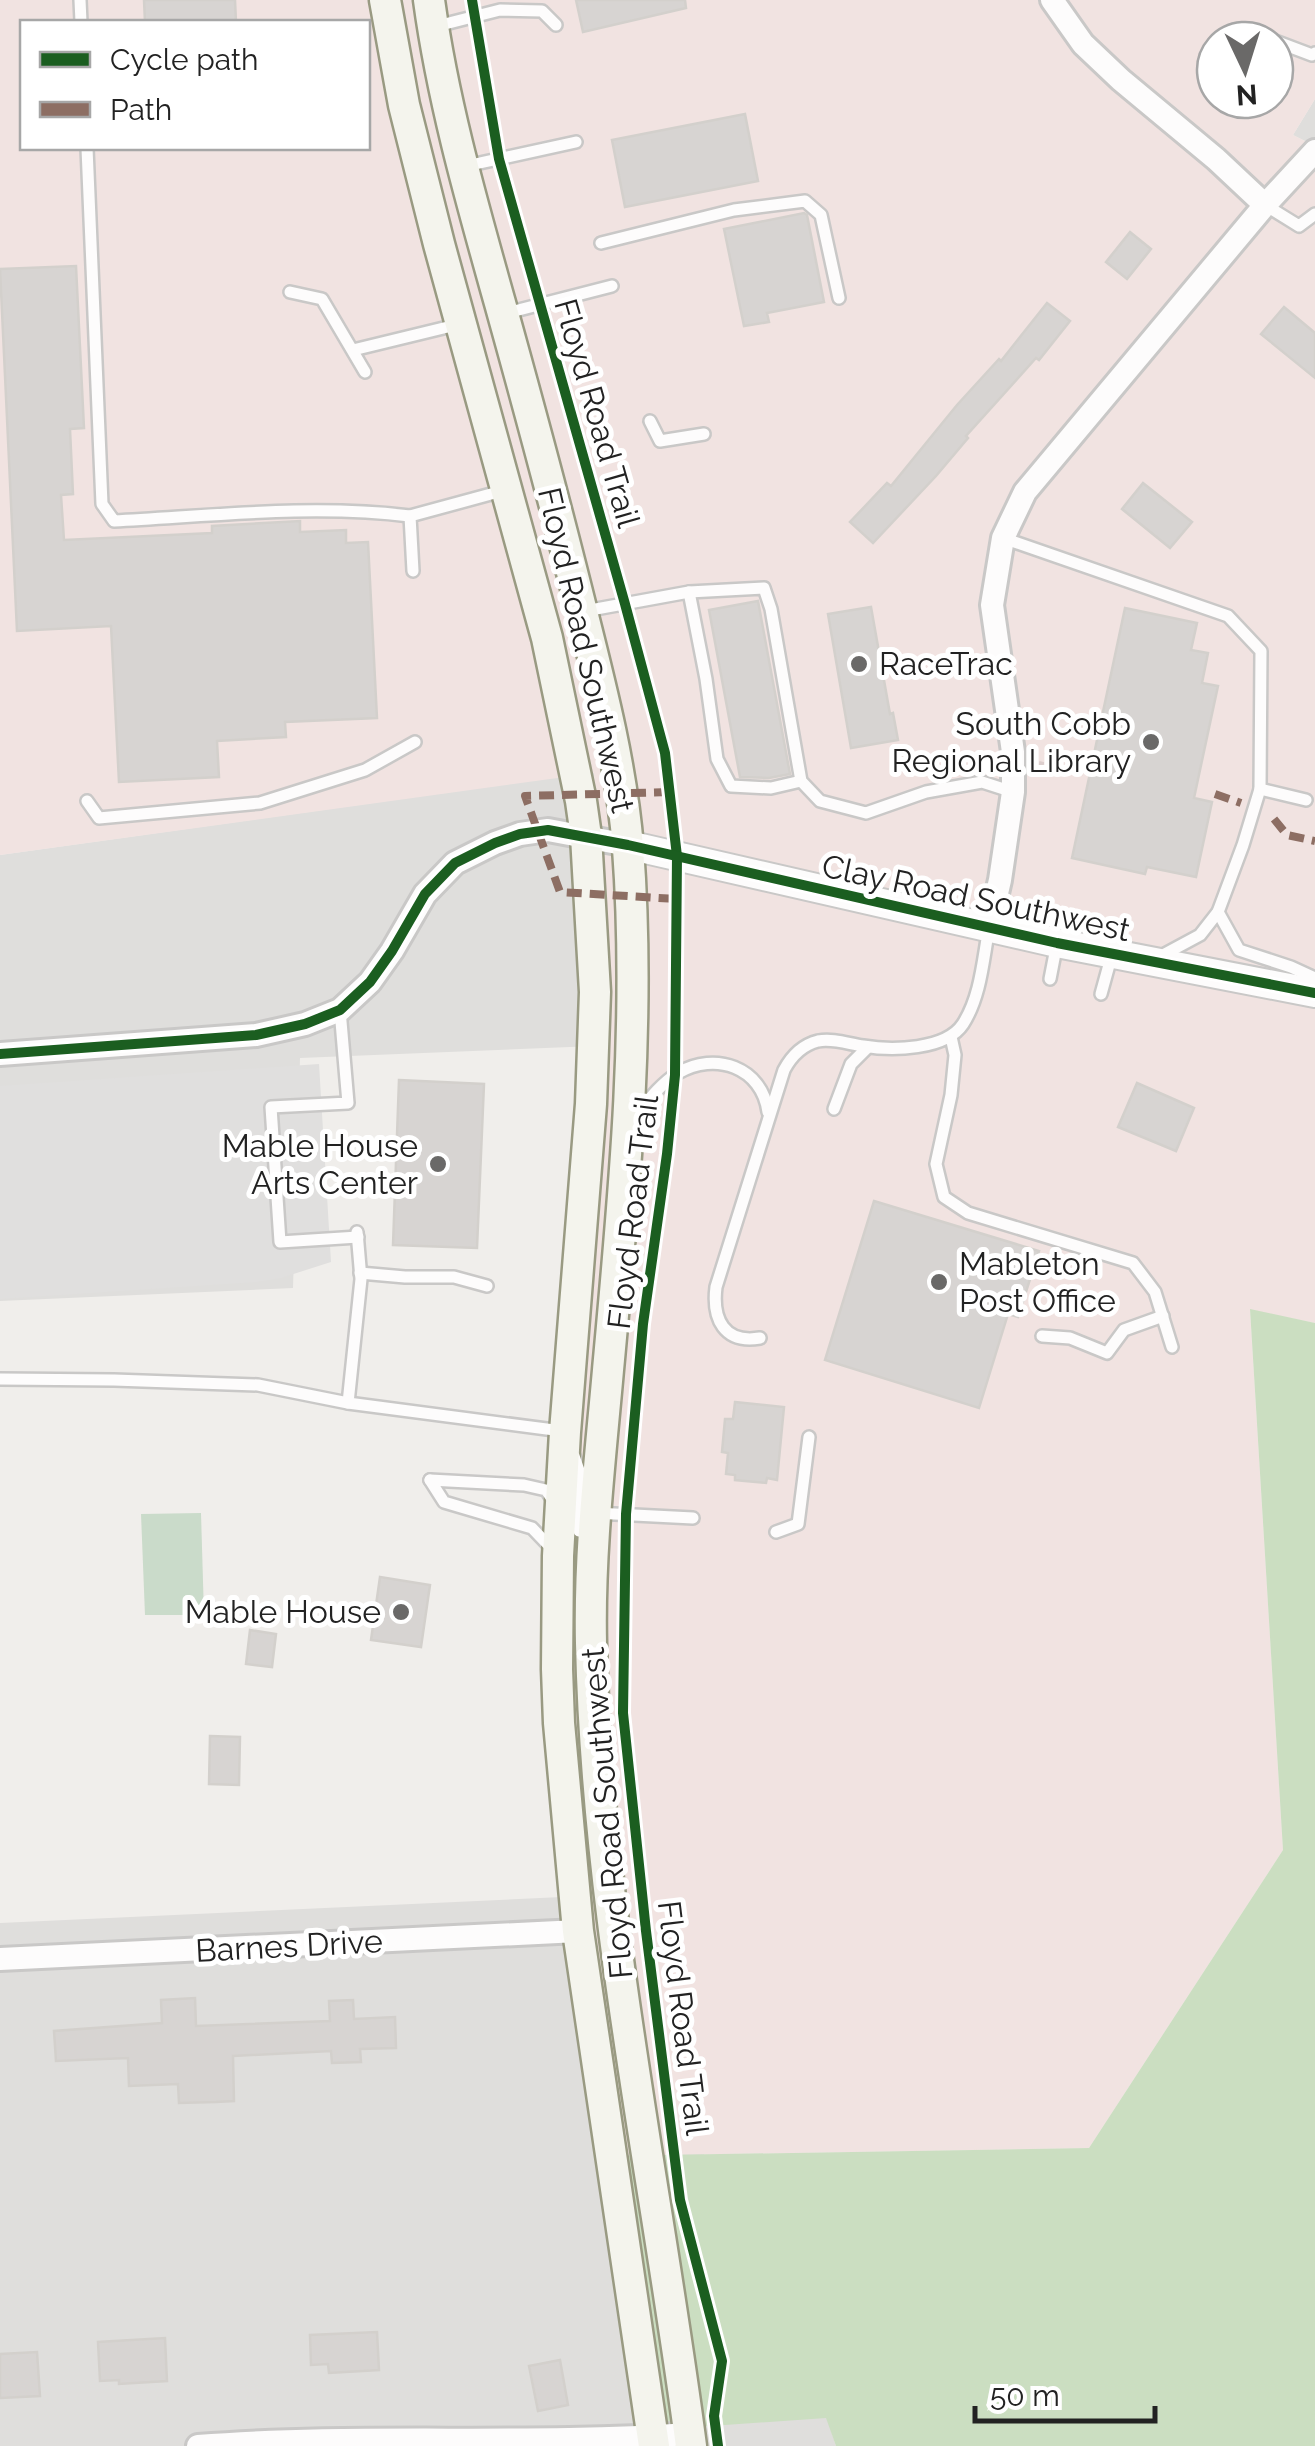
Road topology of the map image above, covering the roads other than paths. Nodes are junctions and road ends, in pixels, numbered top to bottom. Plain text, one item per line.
1 (385, 0) edge
2 (1052, 0) edge
3 (431, 14) edge
4 (556, 25) dead end
5 (576, 142) dead end
6 (87, 150) edge
7 (1315, 151) edge
8 (462, 167) junction
9 (1265, 206) junction
10 (1315, 214) edge
11 (602, 242) dead end
12 (612, 286) dead end
13 (290, 292) dead end
14 (839, 298) dead end
15 (503, 314) junction
16 (462, 324) junction
17 (353, 350) junction
18 (365, 372) dead end
19 (650, 421) dead end
20 (704, 434) dead end
21 (506, 490) junction
22 (410, 516) junction
23 (1004, 538) junction
24 (414, 571) dead end
25 (689, 592) junction
26 (582, 612) junction
27 (415, 742) dead end
28 (801, 781) junction
29 (1260, 789) junction
30 (1013, 792) junction
31 (86, 800) dead end
32 (1306, 800) dead end
33 (586, 836) junction
34 (628, 844) junction
35 (1218, 912) junction
36 (989, 928) junction
37 (1057, 944) junction
38 (1112, 954) junction
39 (1150, 962) junction
40 (1315, 978) edge
41 (1050, 979) dead end
42 (1101, 994) dead end
43 (1315, 994) edge
44 (340, 1010) junction
45 (951, 1037) junction
46 (868, 1047) junction
47 (0, 1054) edge
48 (834, 1109) dead end
49 (768, 1122) junction
50 (628, 1125) junction
51 (360, 1273) junction
52 (487, 1286) dead end
53 (1163, 1316) junction
54 (1042, 1336) dead end
55 (760, 1338) dead end
56 (1172, 1347) dead end
57 (0, 1379) edge
58 (348, 1404) junction
59 (565, 1432) junction
60 (809, 1438) dead end
61 (561, 1513) junction
62 (596, 1513) junction
63 (693, 1518) dead end
64 (776, 1532) dead end
65 (568, 1550) junction
66 (578, 1592) dead end
67 (592, 1681) junction
68 (578, 1932) junction
69 (0, 1959) edge
70 (690, 2440) edge
71 (653, 2442) edge
72 (198, 2446) edge

1 - 16 main road, Floyd Road Southwest
2 - 9 street
3 - 4 lane
3 - 8 main road, Floyd Road Southwest
5 - 8 lane
6 - 22 lane
7 - 9 street
8 - 15 main road, Floyd Road Southwest
9 - 10 lane
9 - 23 street
11 - 14 lane
12 - 15 lane
13 - 17 lane
15 - 26 main road, Floyd Road Southwest
16 - 17 lane
16 - 21 main road, Floyd Road Southwest
17 - 18 lane
19 - 20 lane
21 - 22 lane
21 - 33 main road, Floyd Road Southwest
22 - 24 lane
23 - 29 lane
23 - 30 street
25 - 26 lane
25 - 28 lane
25 - 28 lane
26 - 34 main road, Floyd Road Southwest
27 - 31 lane
28 - 30 lane
29 - 32 lane
29 - 35 lane
30 - 36 street
33 - 34 street
33 - 44 street
33 - 59 main road, Floyd Road Southwest
34 - 36 street, Clay Road Southwest
34 - 50 main road, Floyd Road Southwest
35 - 39 lane
35 - 40 lane
36 - 37 street, Clay Road Southwest
36 - 45 lane
37 - 38 street, Clay Road Southwest
37 - 41 lane
38 - 39 street, Clay Road Southwest
38 - 42 lane
39 - 43 street, Clay Road Southwest
44 - 47 street
44 - 51 lane
45 - 46 lane
45 - 53 lane
46 - 48 lane
46 - 49 lane
49 - 50 lane
49 - 55 lane
50 - 62 main road, Floyd Road Southwest
51 - 52 lane
51 - 58 lane
53 - 54 lane
53 - 56 lane
57 - 58 lane
58 - 59 lane
59 - 61 main road, Floyd Road Southwest
59 - 65 lane
60 - 64 lane
61 - 65 main road, Floyd Road Southwest
61 - 65 lane
62 - 63 lane
62 - 67 main road, Floyd Road Southwest
65 - 68 main road, Floyd Road Southwest
66 - 67 lane
67 - 70 main road, Floyd Road Southwest
68 - 69 street, Barnes Drive
68 - 71 main road, Floyd Road Southwest
70 - 71 street
71 - 72 street

